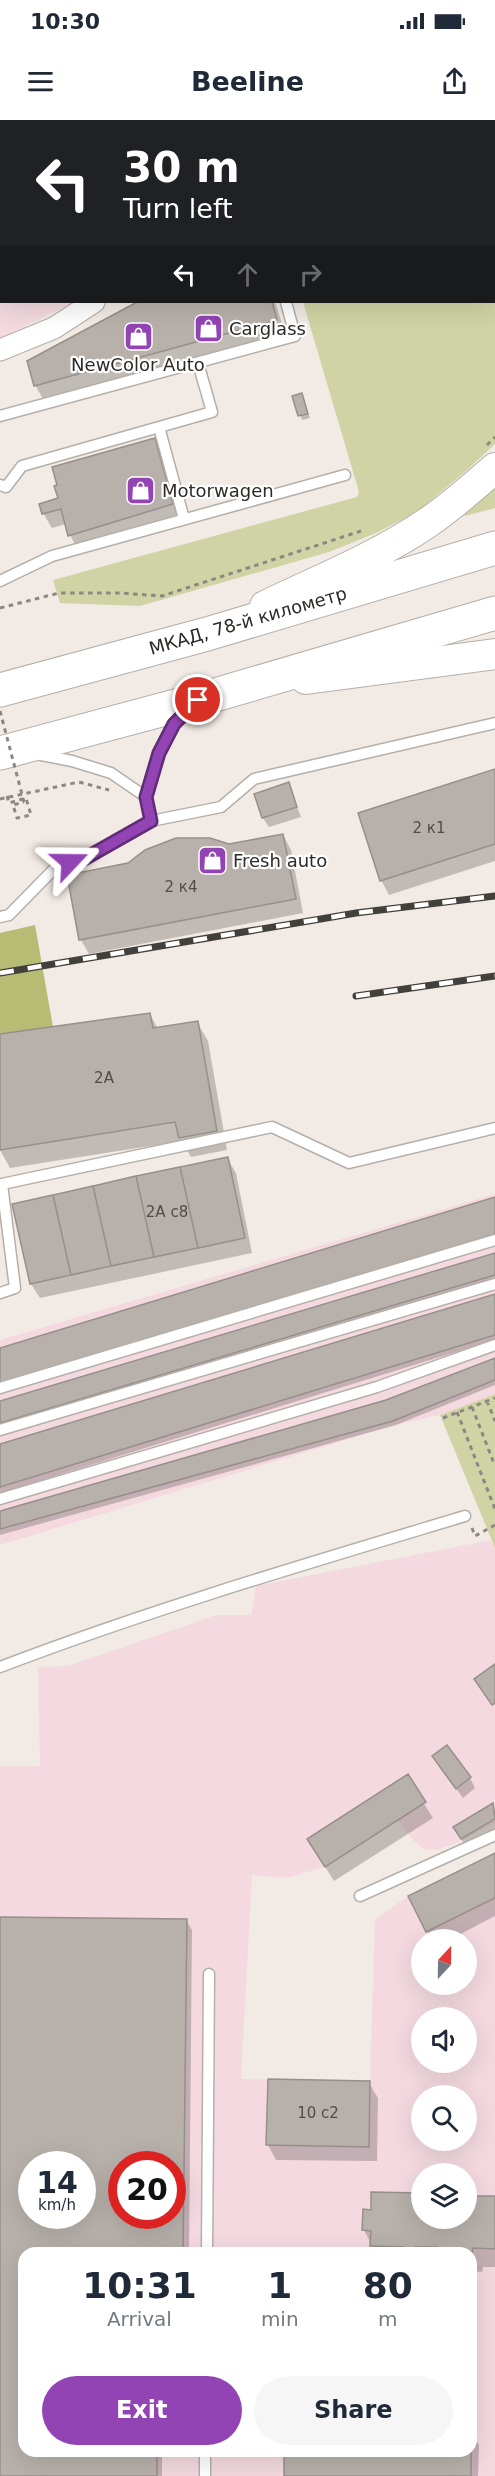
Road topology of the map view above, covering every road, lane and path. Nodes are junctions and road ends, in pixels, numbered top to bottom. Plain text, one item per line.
1 (92, 303) edge
2 (286, 303) edge
3 (0, 350) edge
4 (198, 363) junction
5 (0, 416) edge
6 (159, 427) junction
7 (495, 437) edge
8 (487, 460) edge
9 (345, 475) dead end
10 (0, 485) edge
11 (184, 519) junction
12 (365, 530) dead end
13 (495, 548) edge
14 (0, 581) edge
15 (0, 609) edge
16 (495, 613) edge
17 (207, 634) junction
18 (495, 654) edge
19 (238, 688) junction
20 (0, 690) edge
21 (198, 700) junction
22 (0, 711) edge
23 (495, 723) edge
24 (8, 752) edge
25 (102, 789) dead end
26 (8, 796) junction
27 (146, 797) junction
28 (0, 799) edge
29 (151, 821) junction
30 (0, 917) edge
31 (495, 1128) edge
32 (495, 1240) edge
33 (495, 1284) edge
34 (0, 1293) edge
35 (495, 1345) edge
36 (0, 1388) edge
37 (495, 1398) edge
38 (487, 1401) junction
39 (472, 1407) junction
40 (458, 1412) junction
41 (443, 1418) dead end
42 (495, 1421) edge
43 (0, 1430) edge
44 (495, 1466) edge
45 (0, 1499) edge
46 (495, 1509) edge
47 (465, 1516) joint
48 (495, 1526) edge
49 (0, 1667) edge
50 (495, 1835) edge
51 (360, 1896) dead end
52 (209, 1974) dead end
53 (207, 2247) edge
54 (206, 2457) edge
55 (205, 2476) edge

1 - 3 street
2 - 4 lane
4 - 5 lane
4 - 6 lane
6 - 10 lane
6 - 11 lane
7 - 8 path
8 - 17 main road
9 - 11 lane
11 - 14 lane
12 - 15 path
13 - 17 highway, МКАД, 78-й километр
16 - 19 highway
17 - 20 highway, МКАД, 78-й километр
18 - 19 main road
19 - 21 highway
21 - 24 highway
21 - 27 lane
22 - 26 path, bridge
23 - 29 lane
24 - 27 lane
25 - 26 path
26 - 28 path
27 - 29 lane
29 - 30 lane
31 - 34 lane
32 - 36 lane
33 - 43 lane
35 - 45 lane
37 - 38 path
38 - 39 path
38 - 42 path
39 - 40 path
39 - 44 path
40 - 41 path
40 - 46 path
47 - 48 path
47 - 49 lane
50 - 51 lane
52 - 53 lane
54 - 55 lane

